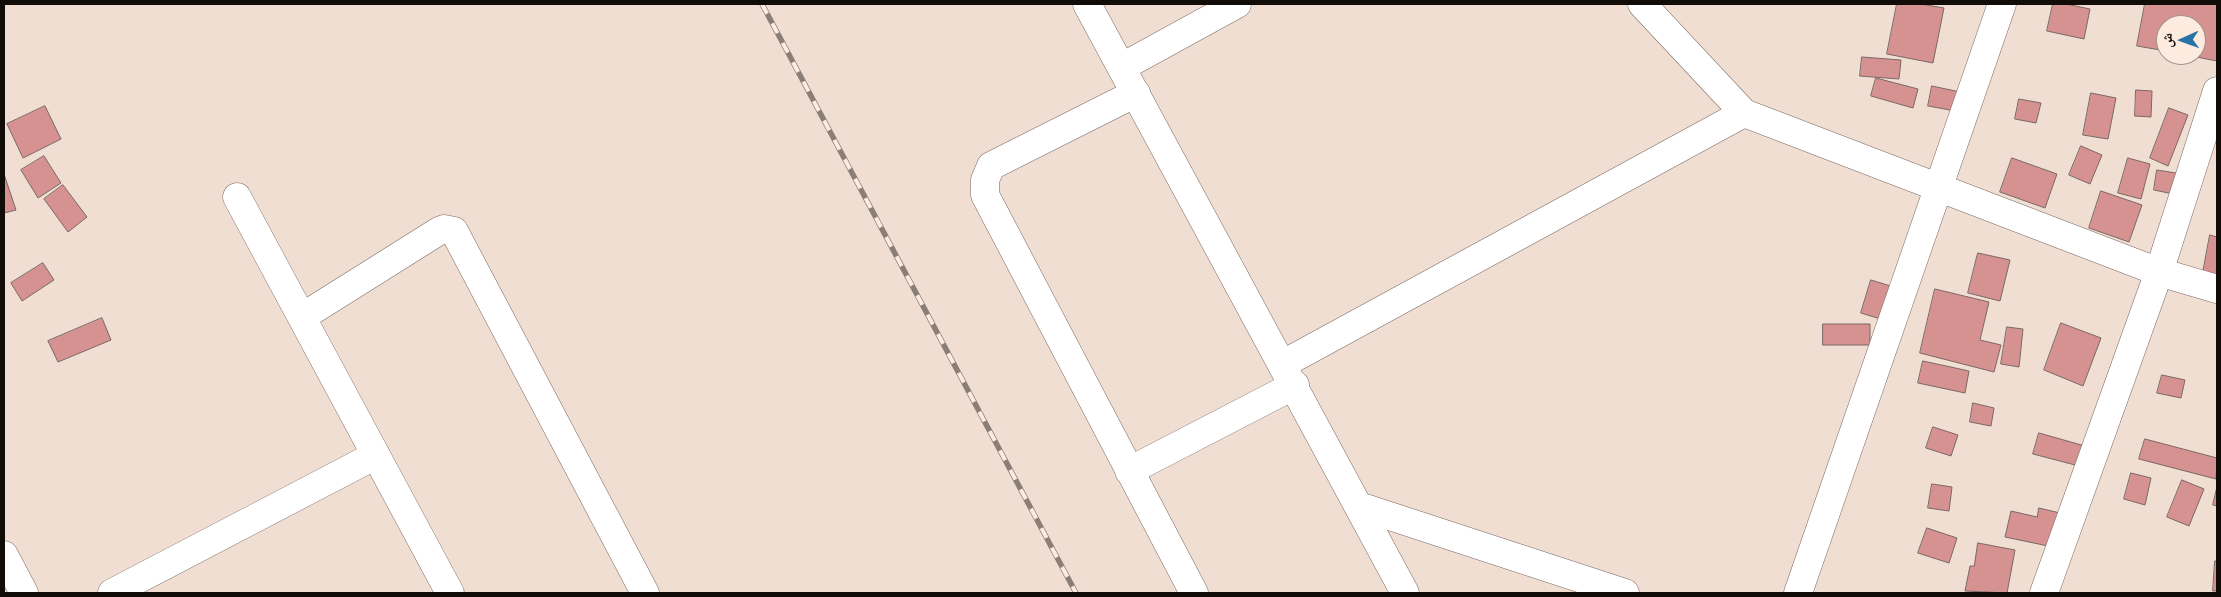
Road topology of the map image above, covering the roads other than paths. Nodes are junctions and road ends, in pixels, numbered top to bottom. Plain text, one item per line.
1 (1087, 4) edge
2 (1237, 4) edge
3 (1642, 4) edge
4 (2002, 4) edge
5 (1122, 67) junction
6 (2217, 92) edge
7 (1136, 93) junction
8 (1744, 113) junction
9 (1940, 187) junction
10 (237, 197) dead end
11 (2159, 272) junction
12 (2217, 289) edge
13 (302, 317) junction
14 (1289, 374) junction
15 (376, 455) junction
16 (1129, 471) junction
17 (1359, 506) junction
18 (4, 555) edge
19 (24, 593) edge
20 (112, 593) edge
21 (450, 593) edge
22 (645, 593) edge
23 (1194, 593) edge
24 (1405, 593) edge
25 (1625, 593) edge
26 (1798, 593) edge
27 (2044, 593) edge

1 - 5 street
2 - 5 street
3 - 8 street
4 - 9 street
5 - 7 street
6 - 11 street
7 - 14 street
7 - 16 street
8 - 9 street
8 - 14 street
9 - 11 street
9 - 26 street
10 - 13 street
11 - 12 street
11 - 27 street
13 - 15 street
13 - 22 street
14 - 16 street
14 - 17 street
15 - 20 street
15 - 21 street
16 - 23 street
17 - 24 street
17 - 25 street
18 - 19 street

